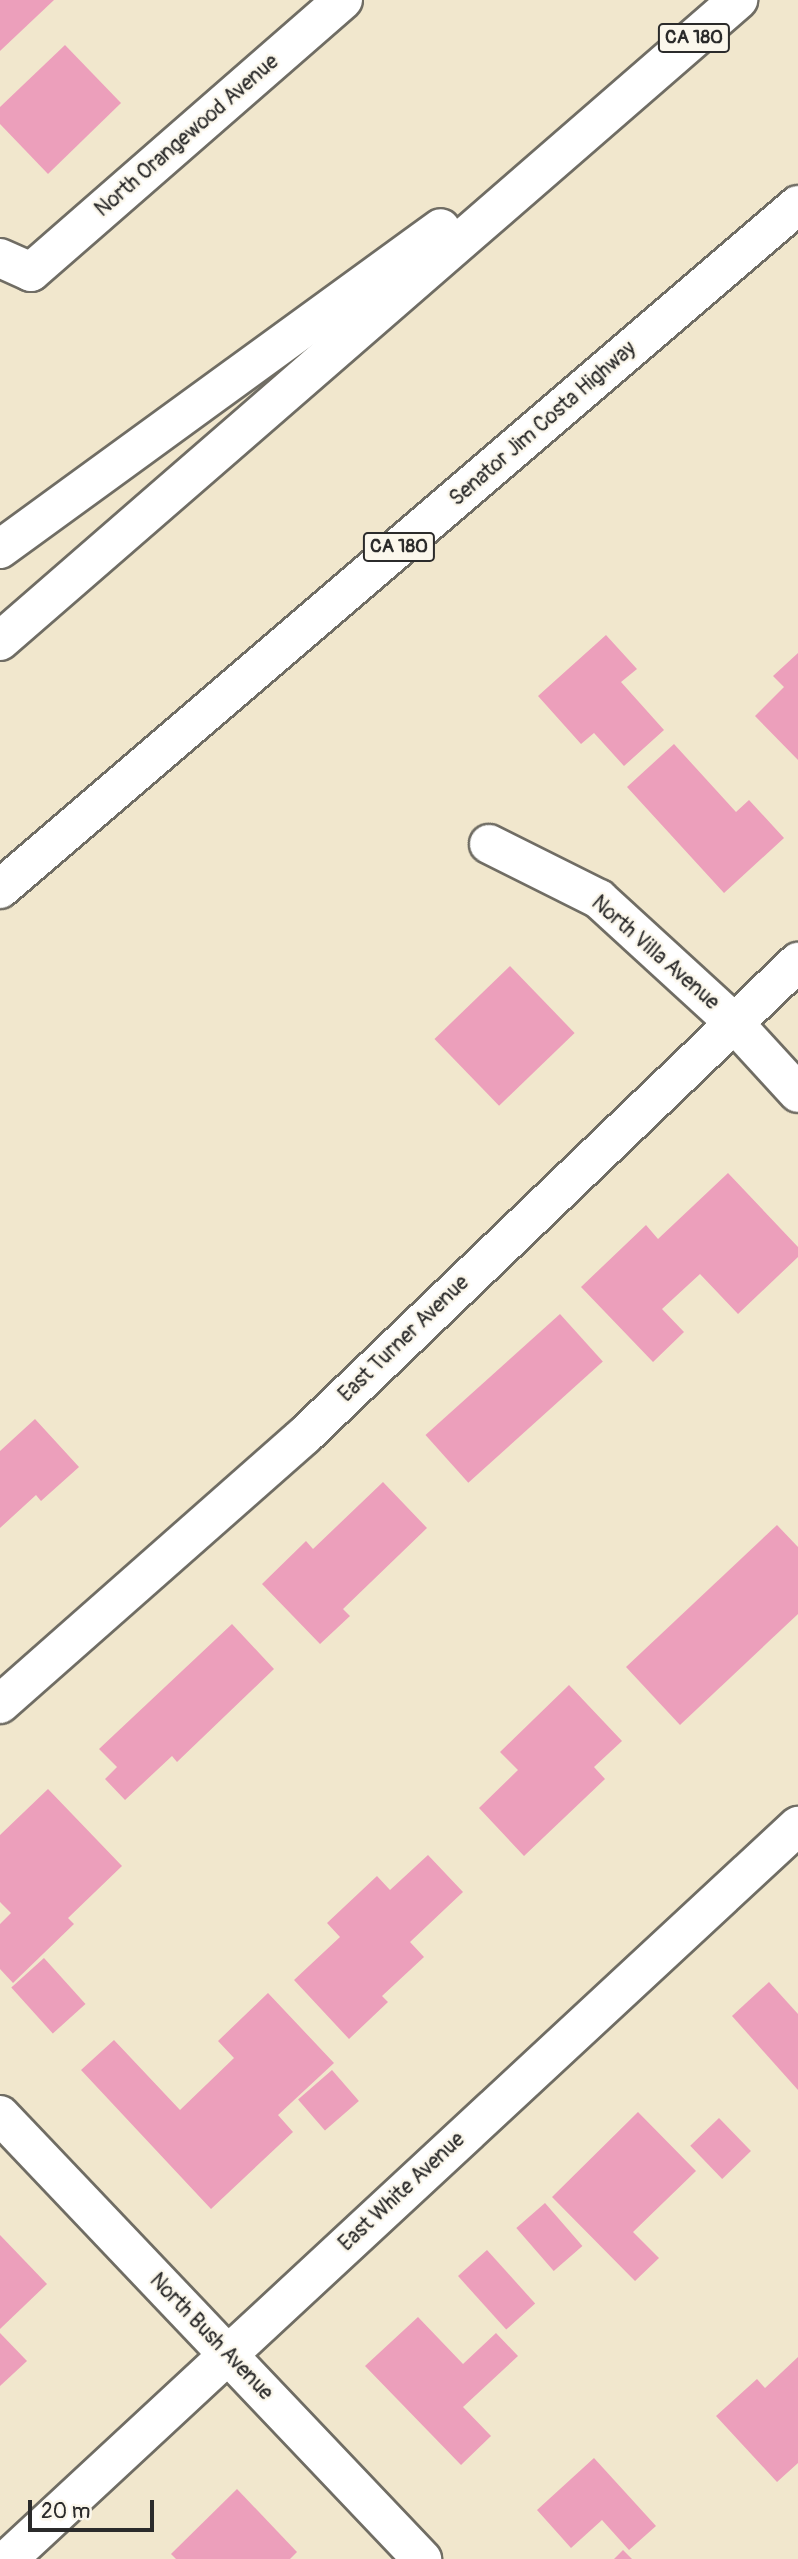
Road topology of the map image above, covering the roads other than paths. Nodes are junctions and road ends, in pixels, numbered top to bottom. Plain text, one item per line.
1 (343, 0) edge
2 (738, 0) edge
3 (650, 76) junction
4 (798, 205) edge
5 (15, 265) edge
6 (0, 549) edge
7 (0, 641) edge
8 (489, 844) dead end
9 (0, 889) edge
10 (798, 962) edge
11 (733, 1022) junction
12 (798, 1093) edge
13 (0, 1704) edge
14 (798, 1826) edge
15 (0, 2116) edge
16 (227, 2354) junction
17 (8, 2559) edge
18 (422, 2559) edge

1 - 5 main road, North Orangewood Avenue
2 - 3 main road, CA 180
3 - 6 main road
3 - 7 main road, CA 180
4 - 9 main road, Senator Jim Costa Highway / CA 180
8 - 11 main road, North Villa Avenue
10 - 11 main road, East Turner Avenue
11 - 12 main road, North Villa Avenue
11 - 13 main road, East Turner Avenue
14 - 16 main road, East White Avenue
15 - 16 main road, North Bush Avenue
16 - 17 main road, East White Avenue
16 - 18 main road, North Bush Avenue

